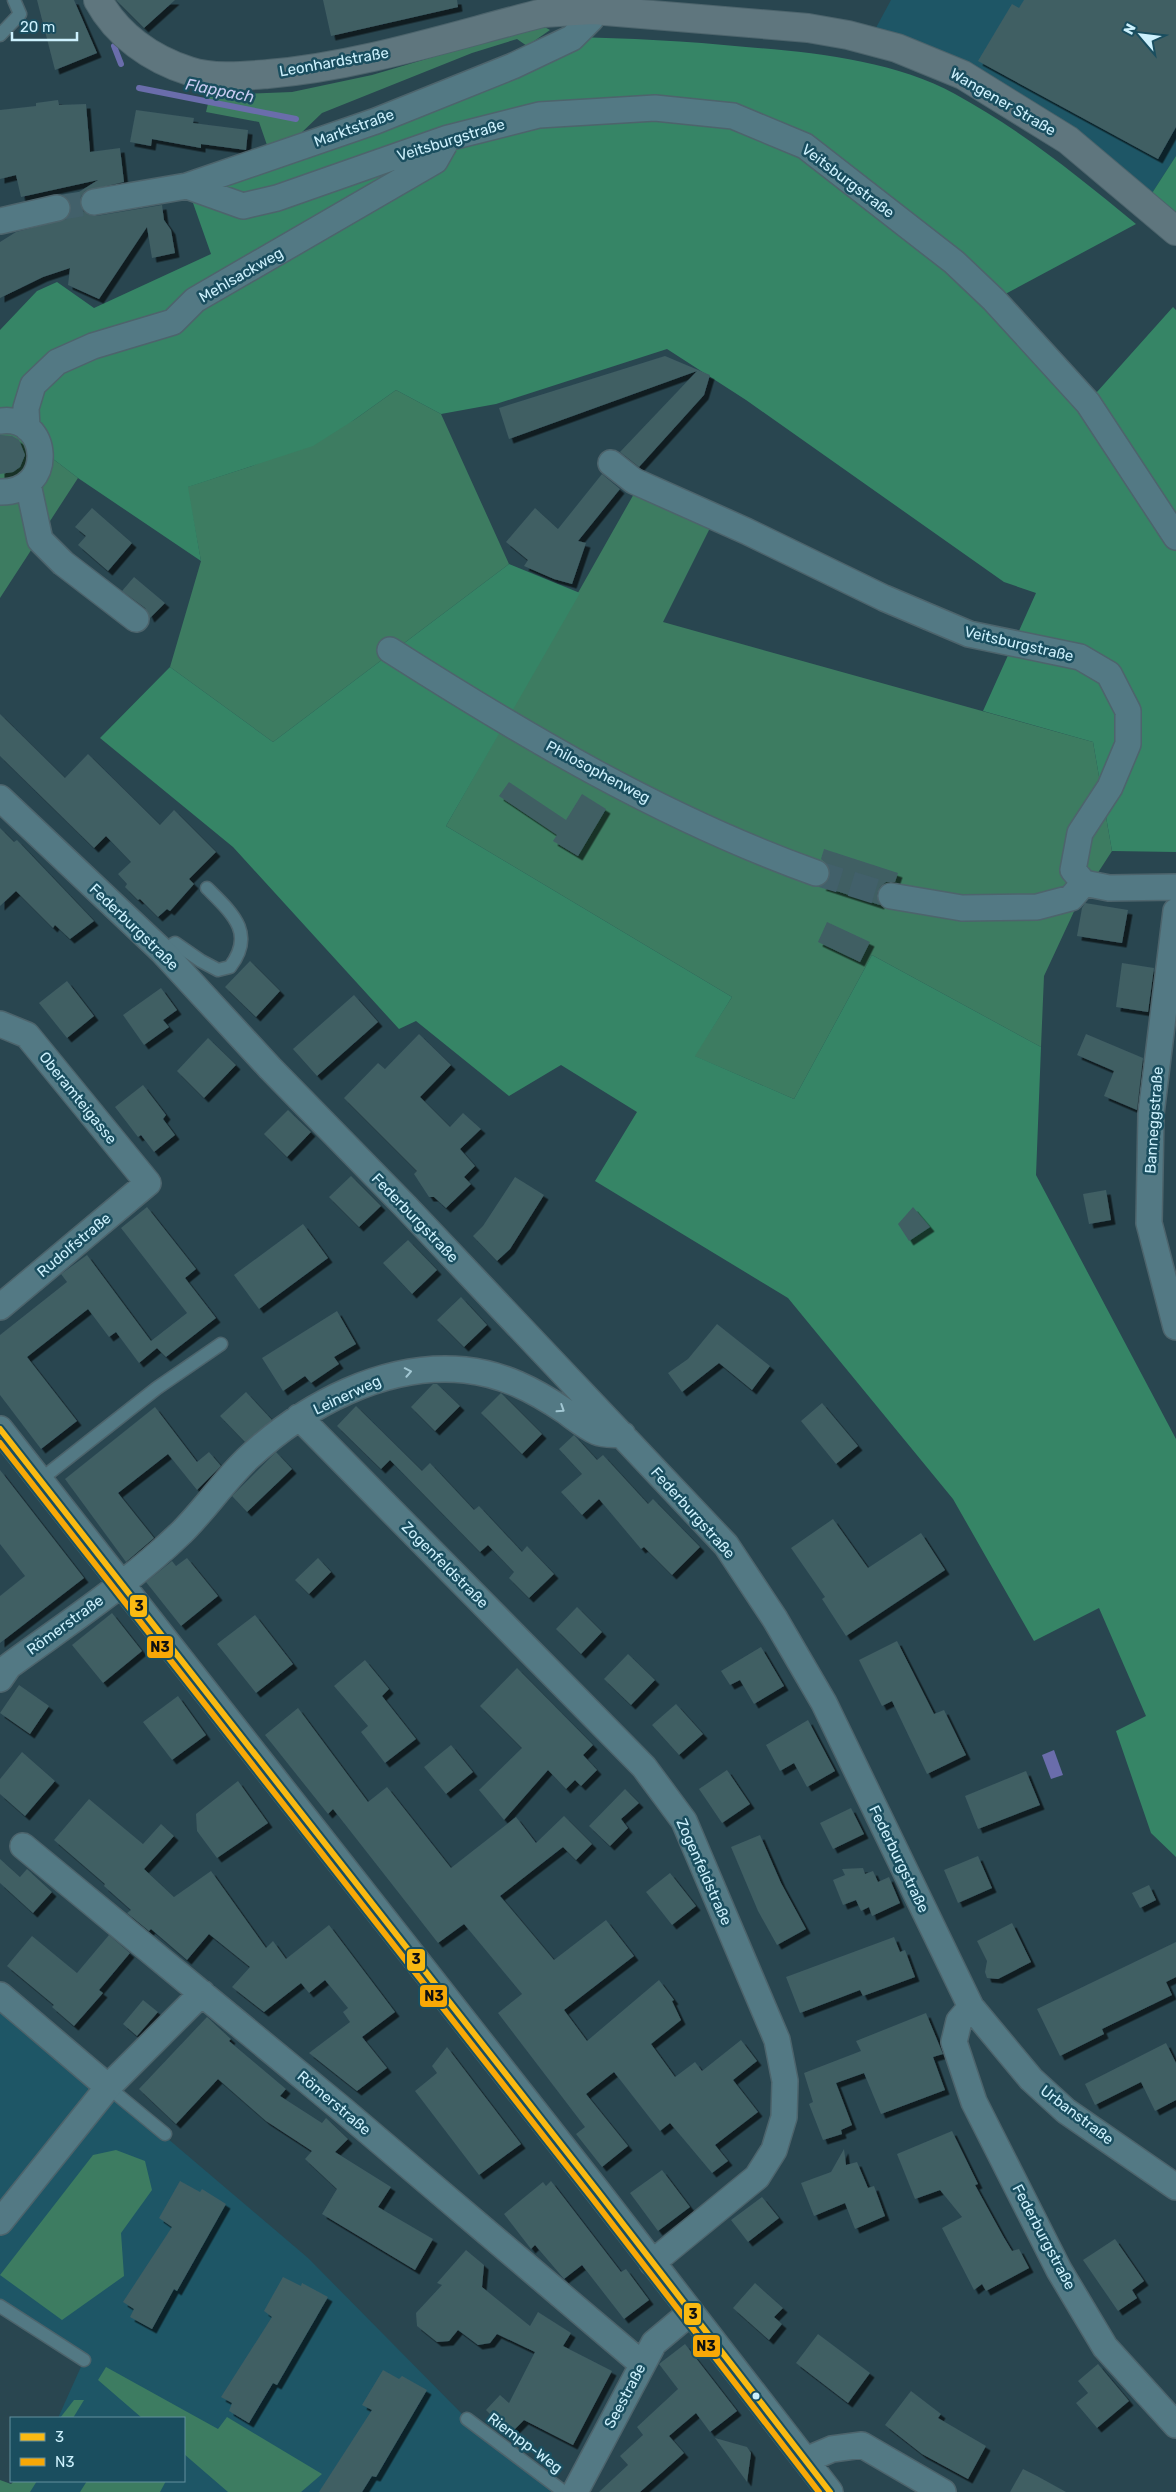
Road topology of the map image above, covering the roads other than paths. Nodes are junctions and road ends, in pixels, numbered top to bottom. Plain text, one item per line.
1 (14, 0) edge
2 (98, 0) edge
3 (596, 5) edge
4 (540, 7) edge
5 (0, 35) edge
6 (448, 138) junction
7 (187, 186) junction
8 (94, 202) tunnel mouth
9 (57, 208) tunnel mouth
10 (0, 221) edge
11 (1176, 231) edge
12 (0, 421) edge
13 (27, 428) junction
14 (611, 463) dead end
15 (28, 484) junction
16 (0, 492) edge
17 (1176, 537) edge
18 (136, 619) dead end
19 (390, 650) dead end
20 (0, 798) edge
21 (816, 873) tunnel mouth
22 (1084, 883) junction
23 (1176, 887) edge
24 (207, 888) dead end
25 (891, 896) tunnel mouth
26 (1176, 911) edge
27 (162, 951) junction
28 (0, 1024) edge
29 (148, 1183) joint
30 (0, 1307) edge
31 (1176, 1327) edge
32 (221, 1344) dead end
33 (299, 1417) junction
34 (0, 1430) edge
35 (623, 1435) junction
36 (40, 1480) junction
37 (122, 1584) junction
38 (3, 1667) edge
39 (23, 1846) dead end
40 (202, 1993) junction
41 (0, 1996) edge
42 (971, 2007) junction
43 (108, 2087) junction
44 (165, 2134) dead end
45 (1176, 2187) edge
46 (0, 2222) edge
47 (652, 2262) junction
48 (0, 2306) edge
49 (691, 2312) junction
50 (84, 2360) dead end
51 (642, 2364) junction
52 (467, 2419) dead end
53 (1176, 2425) edge
54 (806, 2460) junction
55 (822, 2489) edge
56 (564, 2492) edge
57 (575, 2492) edge
58 (943, 2492) edge

1 - 5 lane
2 - 4 main road, Leonhardstraße
3 - 4 main road, Leonhardstraße
3 - 7 street, Marktstraße
3 - 11 main road, Wangener Straße
6 - 7 street, Veitsburgstraße
6 - 13 street, Mehlsackweg
6 - 17 street, Veitsburgstraße
7 - 8 street, Marktstraße
9 - 10 street
12 - 13 street
13 - 15 street
14 - 22 street, Veitsburgstraße
15 - 16 street
15 - 18 street
19 - 21 street, Philosophenweg
20 - 27 street, Federburgstraße
22 - 23 street
22 - 25 street
24 - 27 lane
26 - 31 street, Banneggstraße
27 - 35 street, Federburgstraße
28 - 29 street, Oberamteigasse
29 - 30 street, Rudolfstraße
32 - 36 lane
33 -> 35 street, Leinerweg
33 - 37 street, Leinerweg
33 - 47 street, Zogenfeldstraße
34 - 36 street
35 - 42 street, Federburgstraße
36 - 37 street
37 - 38 street, Römerstraße
37 - 47 street
39 - 40 street, Römerstraße
40 - 43 street
40 - 51 street, Römerstraße
41 - 43 street
42 - 45 street, Urbanstraße
42 - 53 street, Federburgstraße
43 - 44 lane
43 - 46 street
47 - 49 street
48 - 50 lane
49 - 51 street, Seestraße
49 - 54 street
51 - 57 street, Seestraße
52 - 56 lane, Riempp-Weg
54 - 55 street
54 - 58 street

